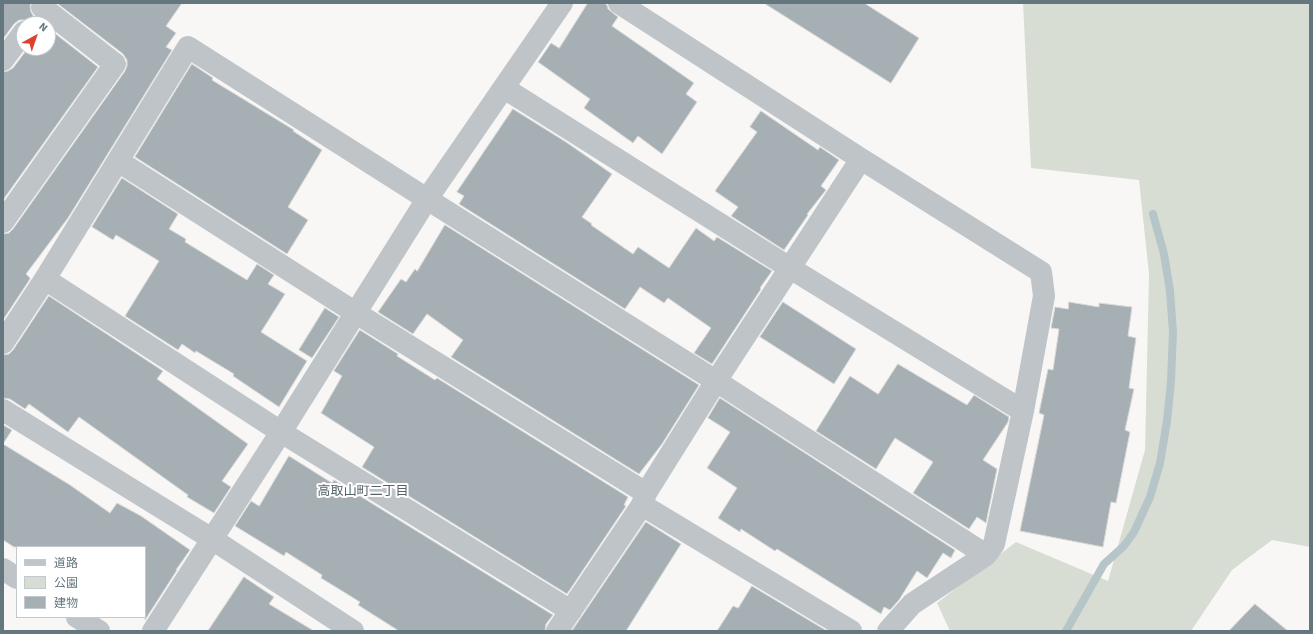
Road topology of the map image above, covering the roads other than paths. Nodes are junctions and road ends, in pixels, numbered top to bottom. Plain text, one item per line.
1 (562, 3) edge
2 (620, 3) edge
3 (39, 11) edge
4 (16, 43) edge
5 (3, 60) edge
6 (504, 88) junction
7 (861, 159) junction
8 (118, 161) junction
9 (427, 199) junction
10 (3, 222) edge
11 (790, 268) junction
12 (45, 279) junction
13 (356, 313) junction
14 (3, 343) edge
15 (716, 381) junction
16 (3, 410) edge
17 (1023, 411) junction
18 (281, 432) junction
19 (644, 499) junction
20 (212, 539) junction
21 (986, 555) junction
22 (3, 569) edge
23 (16, 577) edge
24 (571, 611) junction
25 (79, 618) edge
26 (99, 631) edge
27 (154, 631) edge
28 (354, 631) edge
29 (557, 631) edge
30 (851, 631) edge
31 (888, 631) edge

1 - 6 street
2 - 7 street
3 - 10 street
4 - 5 street
6 - 9 street
6 - 11 street
7 - 11 street
7 - 17 street
8 - 9 street
8 - 12 street
8 - 13 street
9 - 13 street
9 - 15 street
11 - 15 street
11 - 17 street
12 - 14 street
12 - 18 street
13 - 18 street
13 - 19 street
15 - 19 street
15 - 21 street
16 - 20 street
17 - 21 street
18 - 20 street
18 - 24 street
19 - 24 street
19 - 30 street
20 - 27 street
20 - 28 street
21 - 31 street
22 - 23 street
24 - 29 street
25 - 26 street

